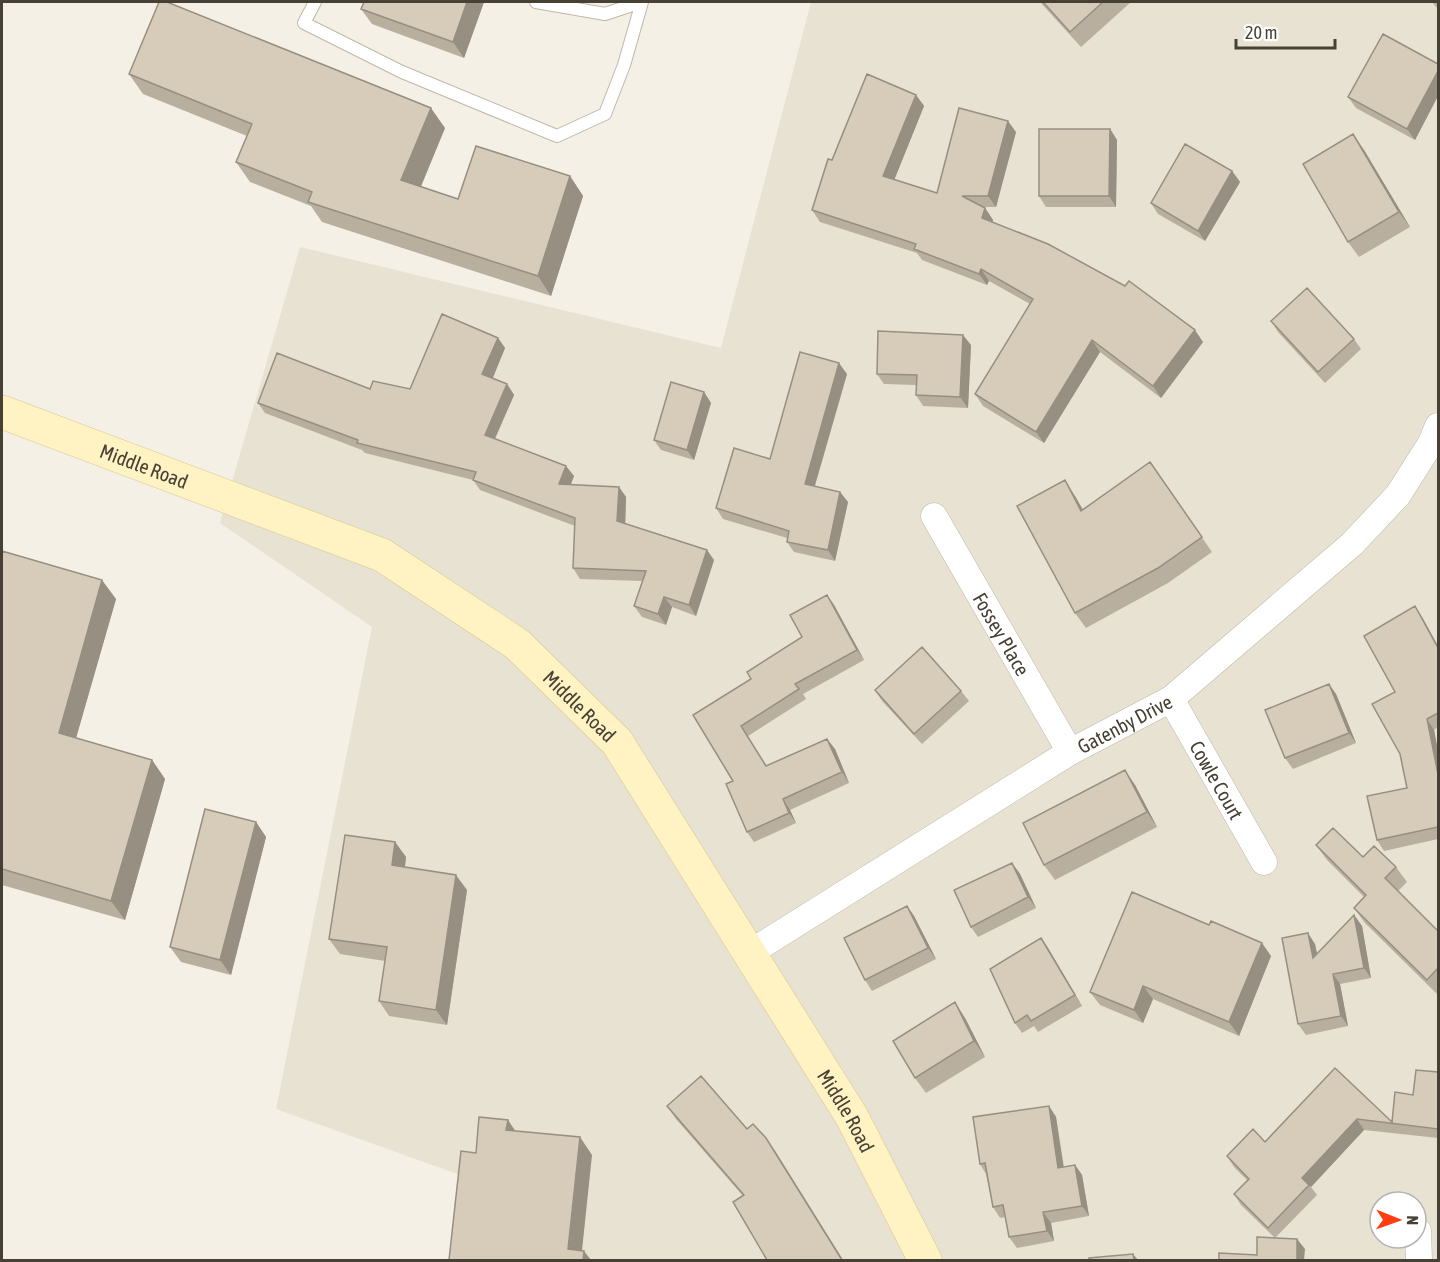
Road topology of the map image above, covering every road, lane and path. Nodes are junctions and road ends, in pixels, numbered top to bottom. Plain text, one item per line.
1 (315, 2) edge
2 (536, 2) edge
3 (642, 2) edge
4 (2, 412) edge
5 (1438, 426) edge
6 (934, 516) dead end
7 (1171, 699) junction
8 (1070, 752) junction
9 (1264, 862) dead end
10 (750, 952) junction
11 (925, 1260) edge

1 - 3 lane
2 - 3 lane
4 - 10 main road, Middle Road
5 - 7 street, Gatenby Drive
6 - 8 street, Fossey Place
7 - 8 street, Gatenby Drive
7 - 9 street, Cowle Court
8 - 10 street, Gatenby Drive
10 - 11 main road, Middle Road

